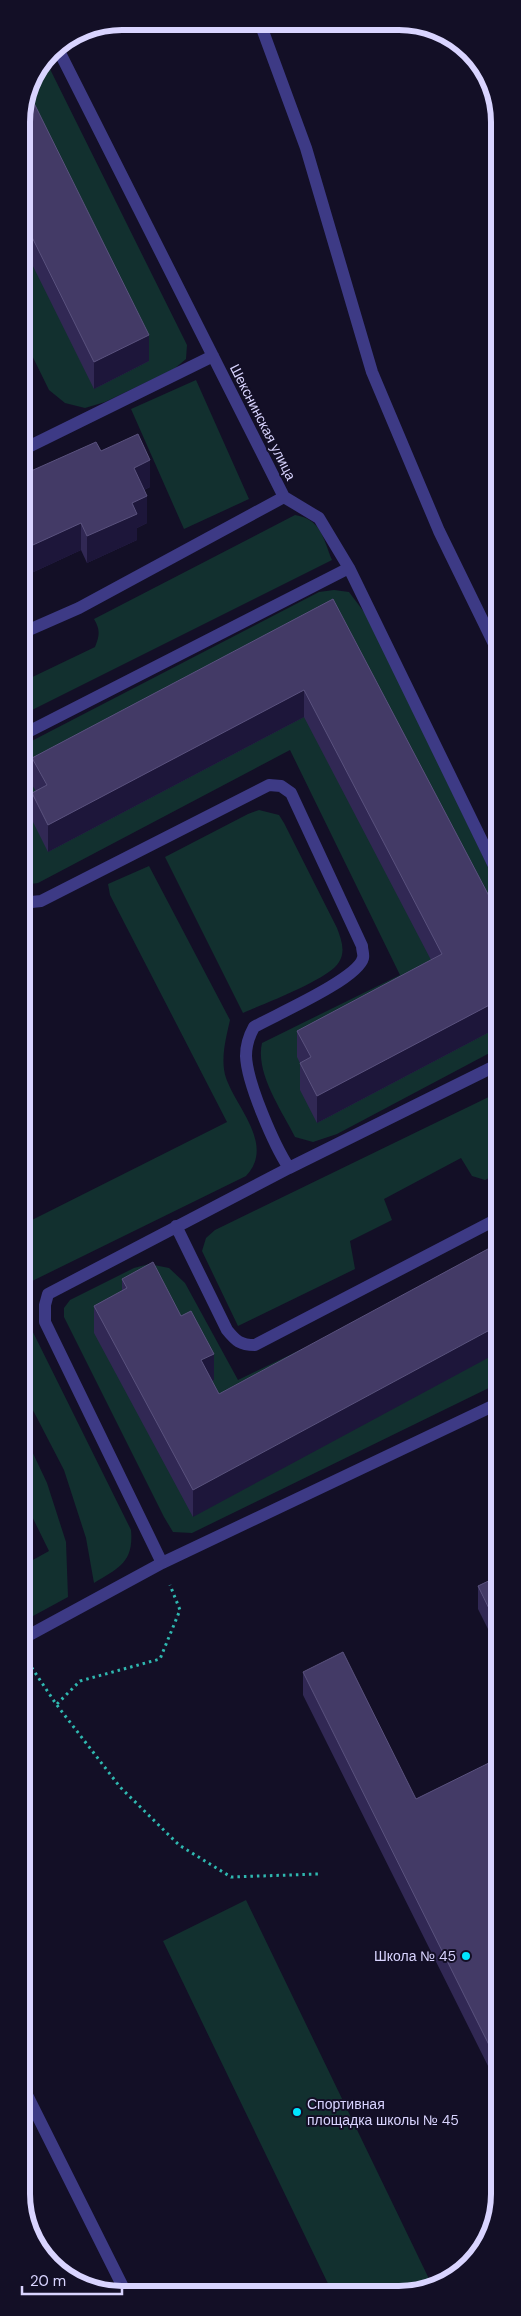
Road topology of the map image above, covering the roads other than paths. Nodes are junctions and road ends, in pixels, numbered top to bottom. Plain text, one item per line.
1 (263, 30) edge
2 (60, 54) edge
3 (213, 356) junction
4 (30, 446) edge
5 (284, 497) junction
6 (349, 568) junction
7 (30, 630) edge
8 (491, 638) edge
9 (30, 731) edge
10 (491, 860) edge
11 (30, 903) edge
12 (491, 1068) edge
13 (289, 1168) junction
14 (491, 1222) edge
15 (176, 1226) junction
16 (491, 1408) edge
17 (162, 1563) junction
18 (30, 1634) edge
19 (30, 2101) edge
20 (122, 2286) edge

1 - 8 street
2 - 3 street, Шекснинская улица
3 - 4 street
3 - 5 street, Шекснинская улица
5 - 6 street, Шекснинская улица
5 - 7 street
6 - 9 street
6 - 10 street, Шекснинская улица
11 - 13 street
12 - 13 street
13 - 15 street
14 - 15 street
15 - 17 street
16 - 17 street
17 - 18 street
19 - 20 street

